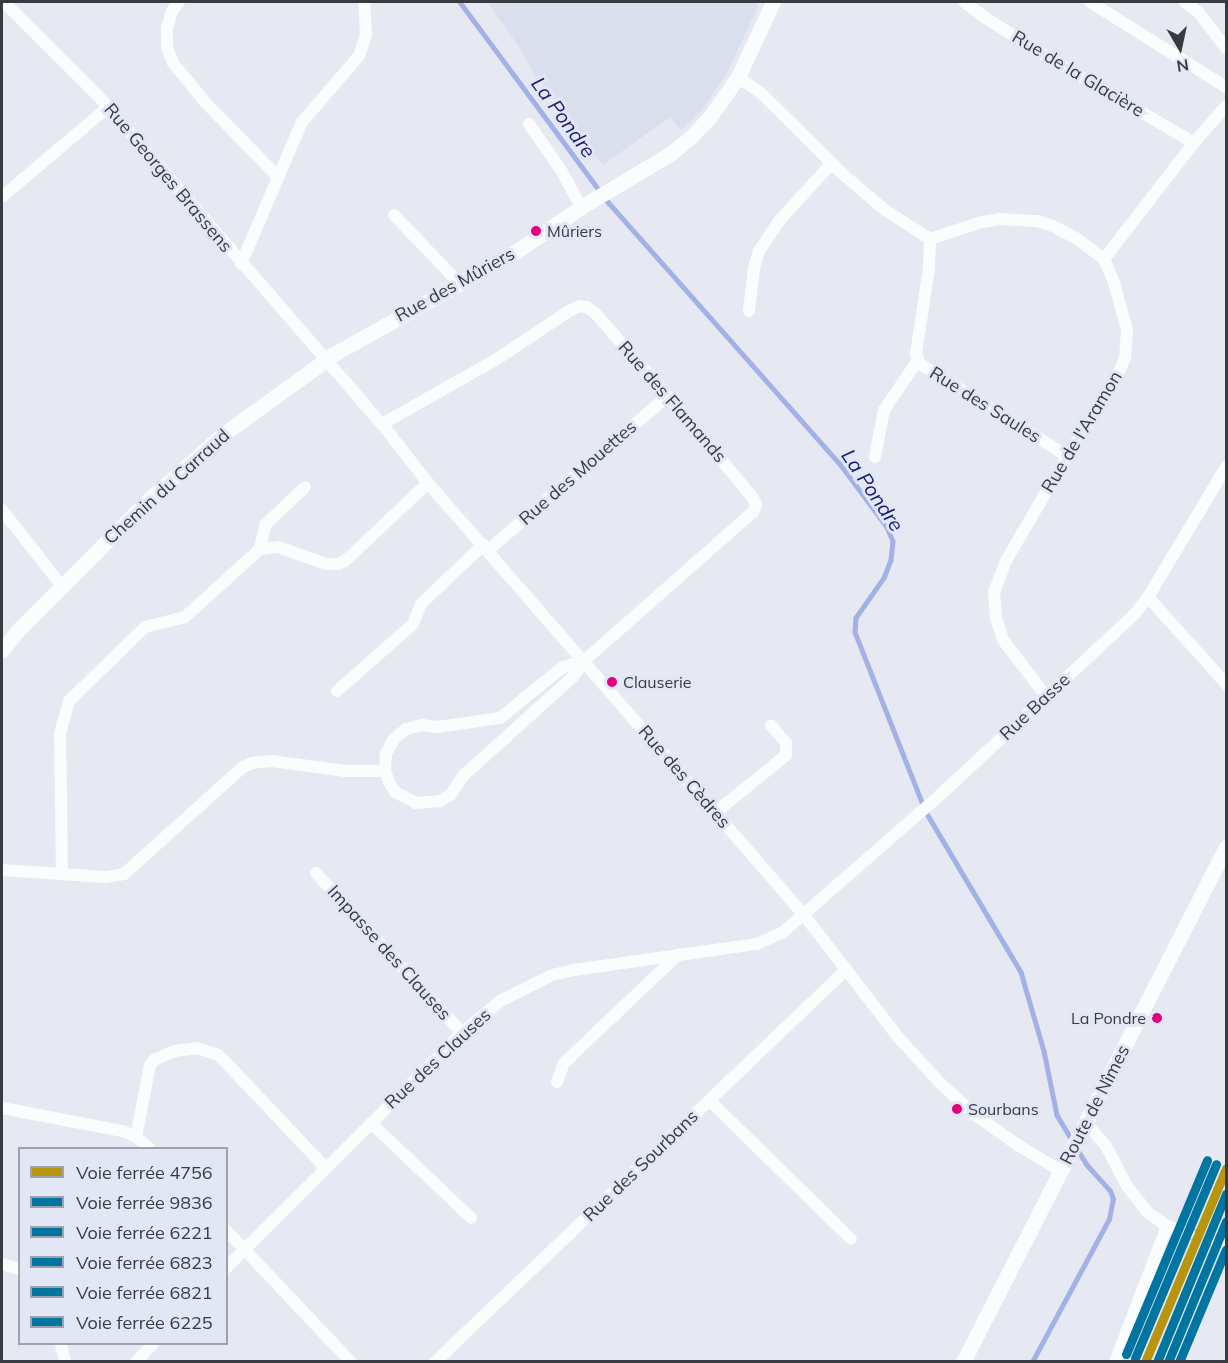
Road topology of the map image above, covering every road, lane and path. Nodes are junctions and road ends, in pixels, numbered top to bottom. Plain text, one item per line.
1 (4, 2) edge
2 (179, 2) edge
3 (364, 2) edge
4 (773, 2) edge
5 (964, 2) edge
6 (1090, 2) edge
7 (1185, 2) edge
8 (1227, 48) edge
9 (738, 77) junction
10 (1227, 87) edge
11 (1227, 106) edge
12 (107, 108) junction
13 (529, 123) dead end
14 (1193, 144) junction
15 (832, 163) junction
16 (277, 176) junction
17 (2, 197) edge
18 (584, 206) junction
19 (394, 215) dead end
20 (930, 239) junction
21 (1104, 260) junction
22 (242, 264) junction
23 (459, 283) junction
24 (749, 311) dead end
25 (326, 360) junction
26 (918, 360) junction
27 (668, 396) junction
28 (382, 424) junction
29 (1067, 456) junction
30 (875, 457) dead end
31 (1227, 466) edge
32 (428, 483) junction
33 (305, 487) dead end
34 (2, 510) edge
35 (485, 548) junction
36 (260, 549) junction
37 (63, 586) junction
38 (1148, 597) junction
39 (20, 628) junction
40 (2, 643) edge
41 (2, 650) edge
42 (584, 661) junction
43 (1227, 684) edge
44 (337, 691) dead end
45 (1046, 696) junction
46 (771, 725) dead end
47 (385, 771) junction
48 (715, 813) junction
49 (1227, 847) edge
50 (2, 870) edge
51 (62, 873) junction
52 (316, 873) dead end
53 (804, 915) junction
54 (679, 954) junction
55 (846, 969) junction
56 (462, 1033) junction
57 (557, 1082) dead end
58 (710, 1101) junction
59 (2, 1108) edge
60 (371, 1123) junction
61 (1086, 1124) junction
62 (136, 1137) junction
63 (147, 1147) edge
64 (325, 1167) junction
65 (1061, 1171) junction
66 (471, 1218) dead end
67 (1167, 1226) junction
68 (228, 1232) edge
69 (1189, 1233) tunnel mouth
70 (851, 1239) dead end
71 (245, 1250) junction
72 (2, 1264) edge
73 (228, 1266) edge
74 (18, 1268) edge
75 (61, 1345) edge
76 (152, 1345) edge
77 (64, 1362) edge
78 (136, 1362) edge
79 (351, 1362) edge
80 (435, 1362) edge
81 (963, 1362) edge
82 (1114, 1362) edge

1 - 12 street, Rue Georges Brassens
2 - 16 street
3 - 16 street
4 - 9 street, Rue des Mûriers
5 - 14 street, Rue de la Glacière
6 - 10 street
7 - 8 street
9 - 15 street
9 - 18 street, Rue des Mûriers
11 - 14 street
12 - 17 street
12 - 22 street, Rue Georges Brassens
13 - 18 street
14 - 21 street
15 - 20 street
15 - 24 street
16 - 22 street
18 - 23 street, Rue des Mûriers
19 - 23 street
20 - 21 street
20 - 26 street, Rue des Saules
21 - 29 street, Rue de l'Aramon
22 - 25 street, Rue Georges Brassens
23 - 25 street, Rue des Mûriers
25 - 28 street, Rue des Cèdres
25 - 37 street, Chemin du Carraud
26 - 29 street, Rue des Saules
26 - 30 street
27 - 28 street, Rue des Flamands
27 - 35 street, Rue des Mouettes
27 - 42 street, Rue des Flamands
28 - 32 street, Rue des Cèdres
29 - 45 street, Rue de l'Aramon
31 - 38 street, Rue Basse
32 - 35 street, Rue des Cèdres
32 - 36 street
33 - 36 street
34 - 37 street
35 - 42 street, Rue des Cèdres
35 - 44 street, Rue des Mouettes
36 - 51 street
37 - 39 street, Chemin du Carraud
38 - 43 street
38 - 45 street, Rue Basse
39 - 40 street, Chemin du Carraud
39 - 41 street, Chemin du Carraud
42 - 47 street
42 - 47 street
42 - 48 street, Rue des Cèdres
45 - 53 street, Rue Basse
46 - 48 street
47 - 51 street
48 - 53 street, Rue des Cèdres
49 - 61 street, Route de Nîmes
50 - 51 street
52 - 56 street, Impasse des Clauses
53 - 54 street, Rue des Clauses
53 - 55 street, Rue des Cèdres
54 - 56 street, Rue des Clauses
54 - 57 street
55 - 58 street, Rue des Sourbans
55 - 65 street, Rue des Cèdres
56 - 60 street, Rue des Clauses
58 - 70 street
58 - 80 street, Rue des Sourbans
59 - 62 street
60 - 64 street, Rue des Clauses
60 - 66 street
61 - 65 street, Route de Nîmes
61 - 67 street
62 - 63 street
62 - 64 street
64 - 71 street, Rue des Clauses
65 - 81 street, Route de Nîmes
67 - 69 street
67 - 82 street
68 - 71 street
71 - 73 street, Rue des Clauses
71 - 79 street
72 - 74 street
75 - 77 street
76 - 78 street

